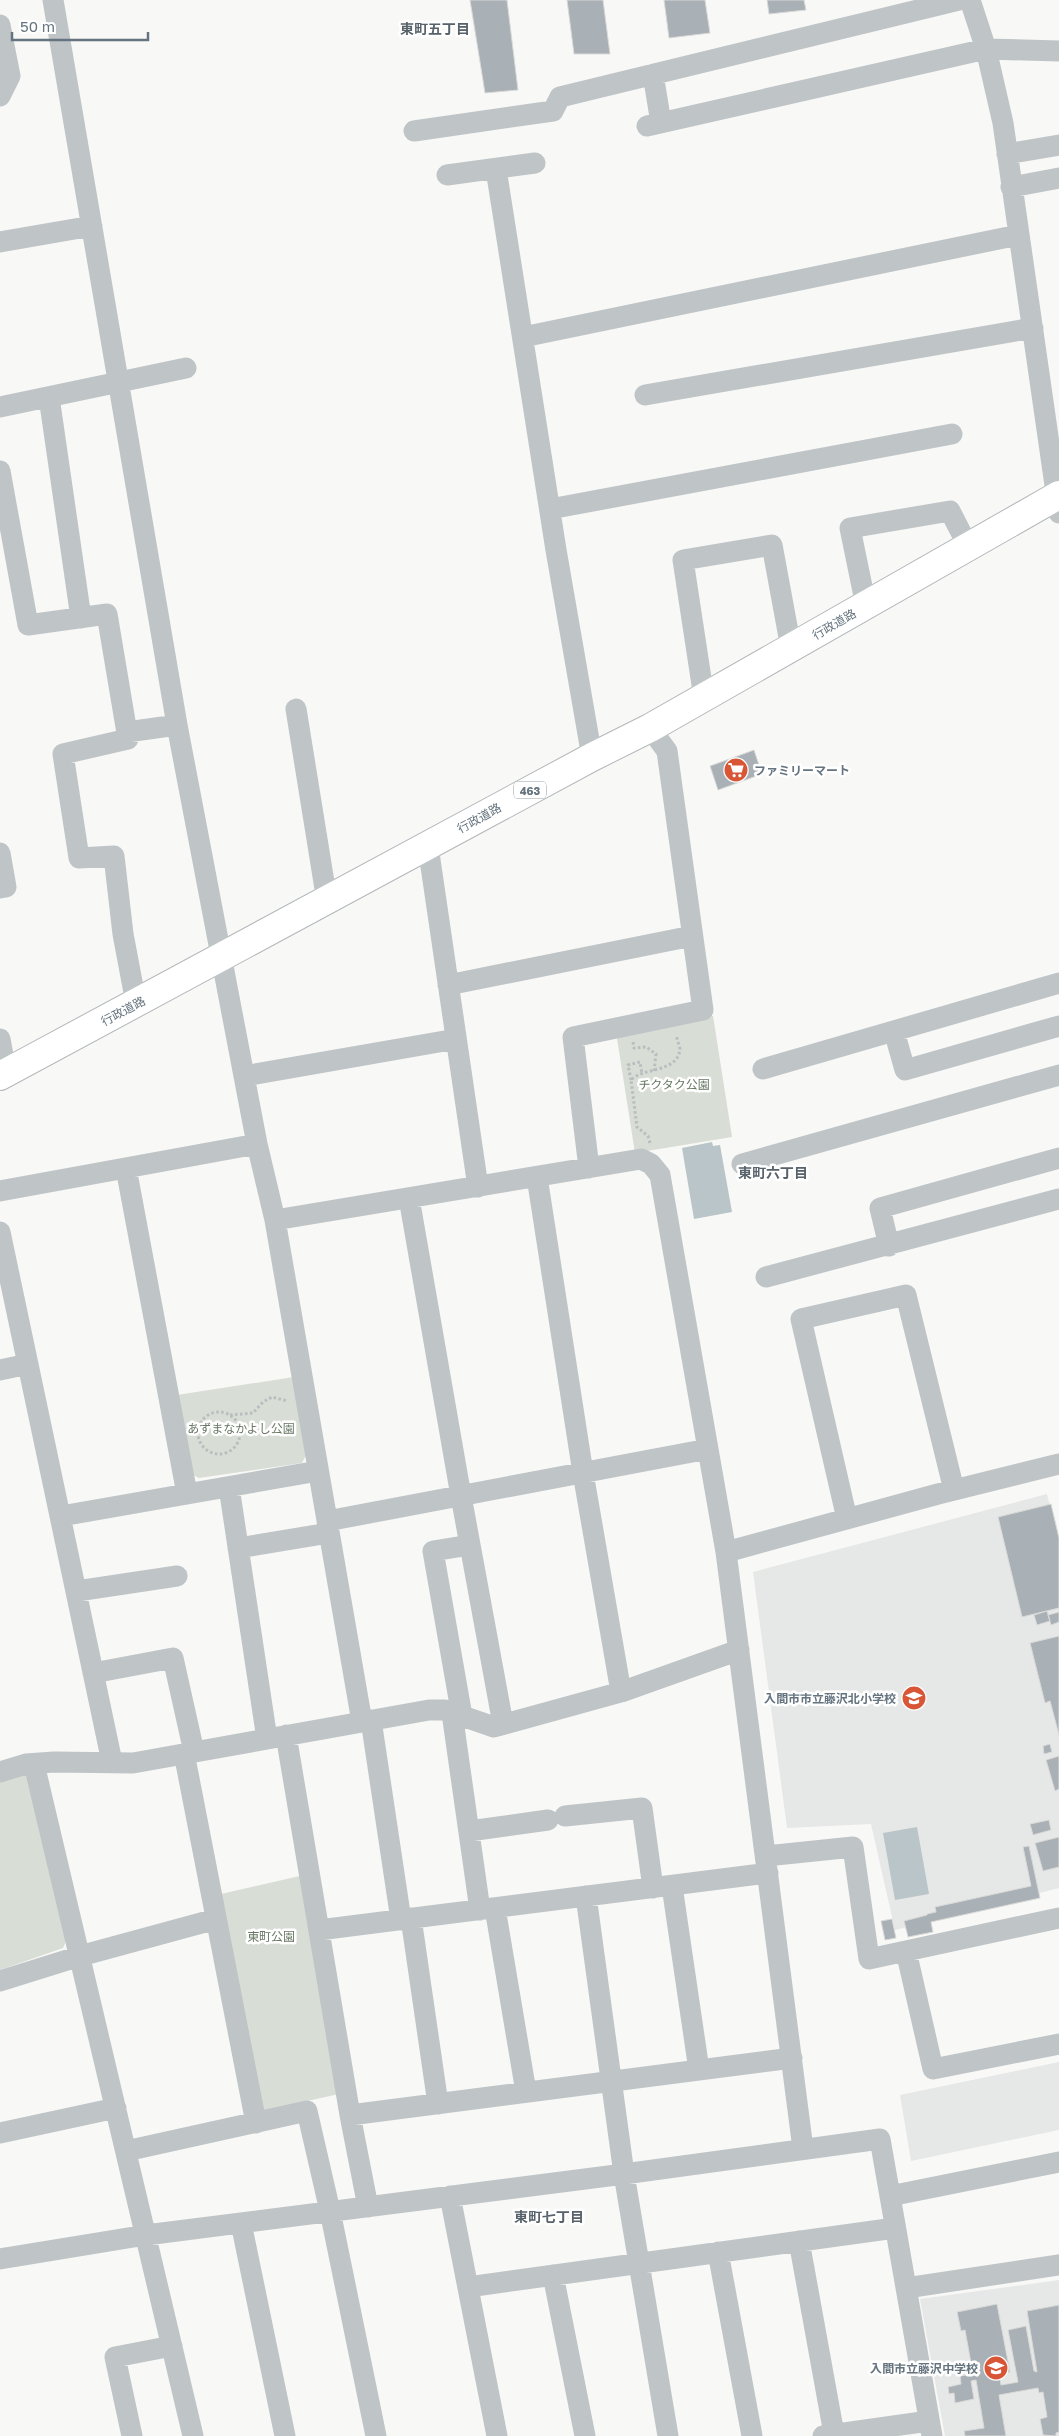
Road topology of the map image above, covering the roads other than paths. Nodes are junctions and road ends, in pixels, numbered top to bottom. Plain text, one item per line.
1 (53, 0) edge
2 (959, 0) edge
3 (970, 0) edge
4 (0, 25) edge
5 (986, 49) junction
6 (1059, 51) edge
7 (653, 74) junction
8 (0, 96) edge
9 (414, 132) dead end
10 (1059, 146) edge
11 (1007, 154) junction
12 (536, 163) dead end
13 (496, 169) junction
14 (447, 175) dead end
15 (1059, 178) edge
16 (1011, 187) junction
17 (92, 226) junction
18 (1018, 235) junction
19 (0, 242) edge
20 (1033, 328) junction
21 (523, 337) junction
22 (186, 368) dead end
23 (118, 382) junction
24 (645, 395) dead end
25 (48, 397) junction
26 (0, 407) edge
27 (952, 434) dead end
28 (0, 471) edge
29 (1058, 502) edge
30 (550, 509) junction
31 (969, 548) junction
32 (866, 606) junction
33 (81, 618) junction
34 (791, 648) junction
35 (704, 698) junction
36 (296, 709) dead end
37 (177, 725) junction
38 (650, 728) junction
39 (127, 732) junction
40 (592, 757) junction
41 (428, 846) junction
42 (0, 853) edge
43 (0, 888) edge
44 (327, 901) junction
45 (692, 936) junction
46 (222, 957) junction
47 (1059, 983) edge
48 (448, 985) junction
49 (136, 1003) junction
50 (1059, 1026) edge
51 (894, 1031) junction
52 (0, 1039) edge
53 (456, 1039) junction
54 (763, 1069) dead end
55 (3, 1074) edge
56 (1059, 1075) edge
57 (244, 1076) junction
58 (257, 1144) junction
59 (1059, 1158) edge
60 (742, 1164) dead end
61 (126, 1168) junction
62 (589, 1168) junction
63 (537, 1177) junction
64 (478, 1187) junction
65 (0, 1191) edge
66 (410, 1198) junction
67 (1059, 1200) edge
68 (274, 1220) junction
69 (0, 1232) edge
70 (889, 1246) junction
71 (766, 1277) dead end
72 (28, 1364) junction
73 (0, 1370) edge
74 (708, 1450) junction
75 (1059, 1464) edge
76 (318, 1471) junction
77 (583, 1473) junction
78 (229, 1487) junction
79 (954, 1490) junction
80 (187, 1494) junction
81 (461, 1496) junction
82 (61, 1516) junction
83 (847, 1519) junction
84 (328, 1527) junction
85 (470, 1545) junction
86 (238, 1548) junction
87 (726, 1552) junction
88 (177, 1576) dead end
89 (76, 1591) junction
90 (739, 1650) junction
91 (93, 1673) junction
92 (620, 1692) junction
93 (457, 1715) junction
94 (367, 1721) junction
95 (504, 1724) junction
96 (277, 1737) junction
97 (189, 1752) junction
98 (112, 1762) junction
99 (34, 1764) junction
100 (0, 1772) edge
101 (469, 1831) junction
102 (767, 1865) junction
103 (662, 1887) junction
104 (586, 1896) junction
105 (487, 1909) junction
106 (1059, 1918) edge
107 (216, 1919) junction
108 (406, 1919) junction
109 (319, 1930) junction
110 (906, 1951) junction
111 (80, 1956) junction
112 (0, 1981) edge
113 (1059, 2044) edge
114 (792, 2058) junction
115 (699, 2070) junction
116 (612, 2081) junction
117 (526, 2092) junction
118 (438, 2104) junction
119 (116, 2108) junction
120 (350, 2115) junction
121 (256, 2123) junction
122 (0, 2133) edge
123 (803, 2149) junction
124 (126, 2151) junction
125 (1059, 2162) edge
126 (624, 2174) junction
127 (450, 2196) junction
128 (890, 2196) junction
129 (368, 2207) junction
130 (330, 2212) junction
131 (241, 2223) junction
132 (895, 2228) junction
133 (146, 2234) junction
134 (799, 2241) junction
135 (718, 2252) junction
136 (0, 2259) edge
137 (640, 2263) junction
138 (1059, 2265) edge
139 (553, 2275) junction
140 (468, 2287) junction
141 (906, 2288) junction
142 (172, 2346) junction
143 (930, 2428) edge
144 (828, 2435) edge
145 (132, 2436) edge
146 (190, 2436) edge
147 (285, 2436) edge
148 (376, 2436) edge
149 (497, 2436) edge
150 (585, 2436) edge
151 (668, 2436) edge
152 (752, 2436) edge

1 - 17 street
2 - 7 street
3 - 5 street
4 - 8 street
5 - 6 street
5 - 7 street
5 - 11 street
7 - 9 street
10 - 11 street
11 - 16 street
12 - 13 street
13 - 14 street
13 - 21 street
15 - 16 street
16 - 18 street
17 - 19 street
17 - 23 street
18 - 20 street
18 - 21 street
20 - 24 street
20 - 29 street
21 - 30 street
22 - 23 street
23 - 25 street
23 - 37 street
25 - 26 street
25 - 33 street
27 - 30 street
28 - 33 street
29 - 31 highway, 行政道路 / 463
30 - 40 street
31 - 32 highway, 行政道路 / 463
31 - 32 street
32 - 34 highway, 行政道路 / 463
33 - 39 street
34 - 35 highway, 行政道路 / 463
34 - 35 street
35 - 38 highway, 行政道路 / 463
36 - 44 street
37 - 39 street
37 - 46 street
38 - 40 highway, 行政道路 / 463
38 - 45 street
39 - 49 street
40 - 41 highway, 行政道路 / 463
41 - 44 highway, 行政道路 / 463
41 - 48 street
42 - 43 street
44 - 46 highway, 行政道路 / 463
45 - 48 street
45 - 62 street
46 - 49 highway, 行政道路 / 463
46 - 57 street
47 - 51 street
48 - 53 street
49 - 55 highway, 行政道路 / 463
50 - 51 street
51 - 54 street
52 - 55 street
53 - 57 street
53 - 64 street
56 - 60 street
57 - 58 street
58 - 61 street
58 - 68 street
59 - 70 street
61 - 65 street
61 - 80 street
62 - 63 street
62 - 74 street
63 - 64 street
63 - 77 street
64 - 66 street
66 - 68 street
66 - 81 street
67 - 70 street
68 - 76 street
69 - 72 street
70 - 71 street
72 - 73 street
72 - 82 street
74 - 77 street
74 - 87 street
75 - 79 street
76 - 78 street
76 - 84 street
77 - 81 street
77 - 92 street
78 - 80 street
78 - 86 street
79 - 83 street
79 - 83 street
80 - 82 street
81 - 84 street
81 - 85 street
82 - 89 street
83 - 87 street
84 - 86 street
84 - 94 street
85 - 93 street
85 - 95 street
86 - 96 street
87 - 90 street
88 - 89 street
89 - 91 street
90 - 92 street
90 - 102 street
91 - 97 street
91 - 98 street
92 - 95 street
93 - 94 street
93 - 95 street
93 - 101 street
94 - 96 street
94 - 108 street
96 - 97 street
96 - 109 street
97 - 98 street
97 - 107 street
98 - 99 street
99 - 100 street
99 - 111 street
101 - 103 street
101 - 105 street
102 - 103 street
102 - 110 street
102 - 114 street
103 - 104 street
103 - 115 street
104 - 105 street
104 - 116 street
105 - 108 street
105 - 117 street
106 - 110 street
107 - 111 street
107 - 121 street
108 - 109 street
108 - 118 street
109 - 120 street
110 - 113 street
111 - 112 street
111 - 119 street
114 - 115 street
114 - 123 street
115 - 116 street
116 - 117 street
116 - 126 street
117 - 118 street
118 - 120 street
119 - 122 street
119 - 124 street
120 - 129 street
121 - 124 street
121 - 130 street
123 - 126 street
123 - 128 street
124 - 133 street
125 - 128 street
126 - 127 street
126 - 137 street
127 - 129 street
127 - 140 street
128 - 132 street
129 - 130 street
130 - 131 street
130 - 148 street
131 - 133 street
131 - 147 street
132 - 134 street
132 - 141 street
133 - 136 street
133 - 142 street
134 - 135 street
134 - 144 street
135 - 137 street
135 - 152 street
137 - 139 street
137 - 151 street
138 - 141 street
139 - 140 street
139 - 150 street
140 - 149 street
141 - 143 street
142 - 145 street
142 - 146 street
143 - 144 street

